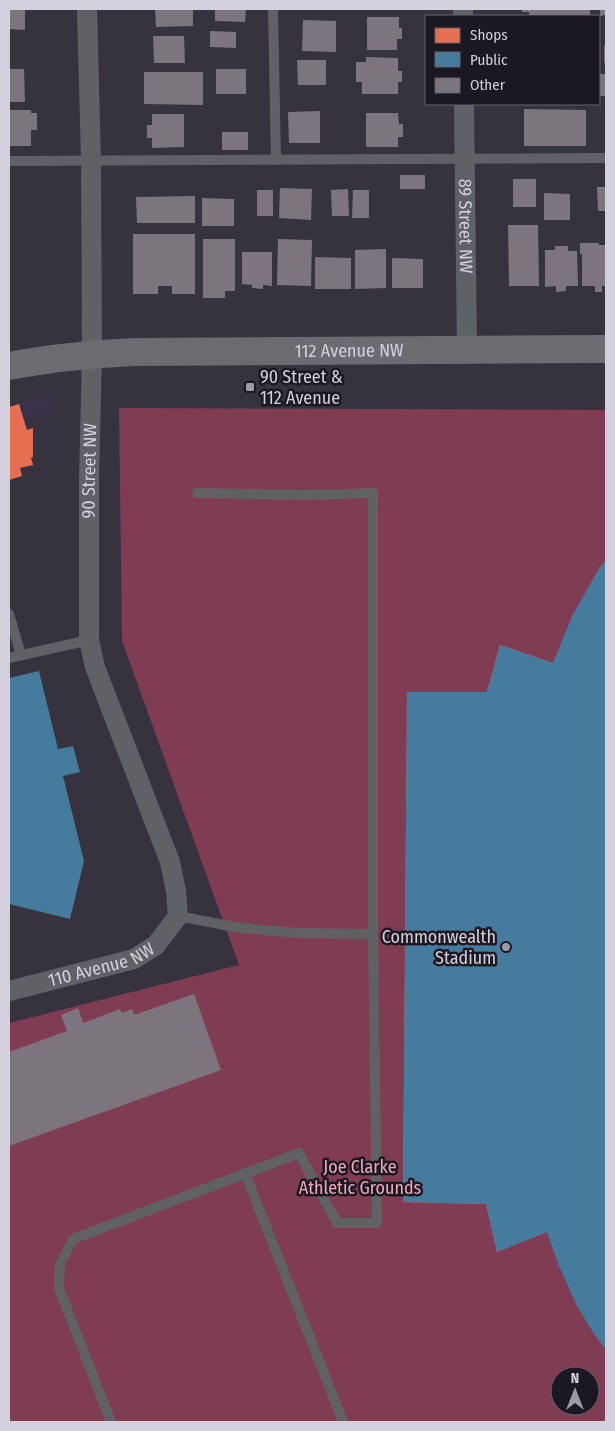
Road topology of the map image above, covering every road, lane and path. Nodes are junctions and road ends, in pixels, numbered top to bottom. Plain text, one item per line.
1 (87, 9) edge
2 (273, 9) edge
3 (464, 105) edge
4 (606, 158) edge
5 (465, 159) junction
6 (276, 160) junction
7 (9, 161) edge
8 (91, 161) junction
9 (467, 350) junction
10 (606, 350) edge
11 (92, 354) junction
12 (9, 366) edge
13 (197, 493) dead end
14 (9, 614) edge
15 (88, 640) junction
16 (20, 655) junction
17 (9, 658) edge
18 (178, 916) junction
19 (373, 934) junction
20 (9, 992) edge
21 (245, 1173) junction
22 (110, 1422) edge
23 (343, 1422) edge

1 - 8 street, 90 Street NW
2 - 6 lane
3 - 5 street, 89 Street NW
4 - 5 lane
5 - 6 lane
5 - 9 street, 89 Street NW
6 - 8 lane
7 - 8 lane
8 - 11 street, 90 Street NW
9 - 10 main road, 112 Avenue NW
9 - 11 main road, 112 Avenue NW
11 - 12 main road, 112 Avenue NW
11 - 15 street, 90 Street NW
13 - 19 lane
14 - 16 lane
15 - 16 lane
15 - 18 street, 90 Street NW
16 - 17 lane
18 - 19 lane
18 - 20 street, 110 Avenue NW
19 - 21 lane
21 - 22 lane
21 - 23 lane

